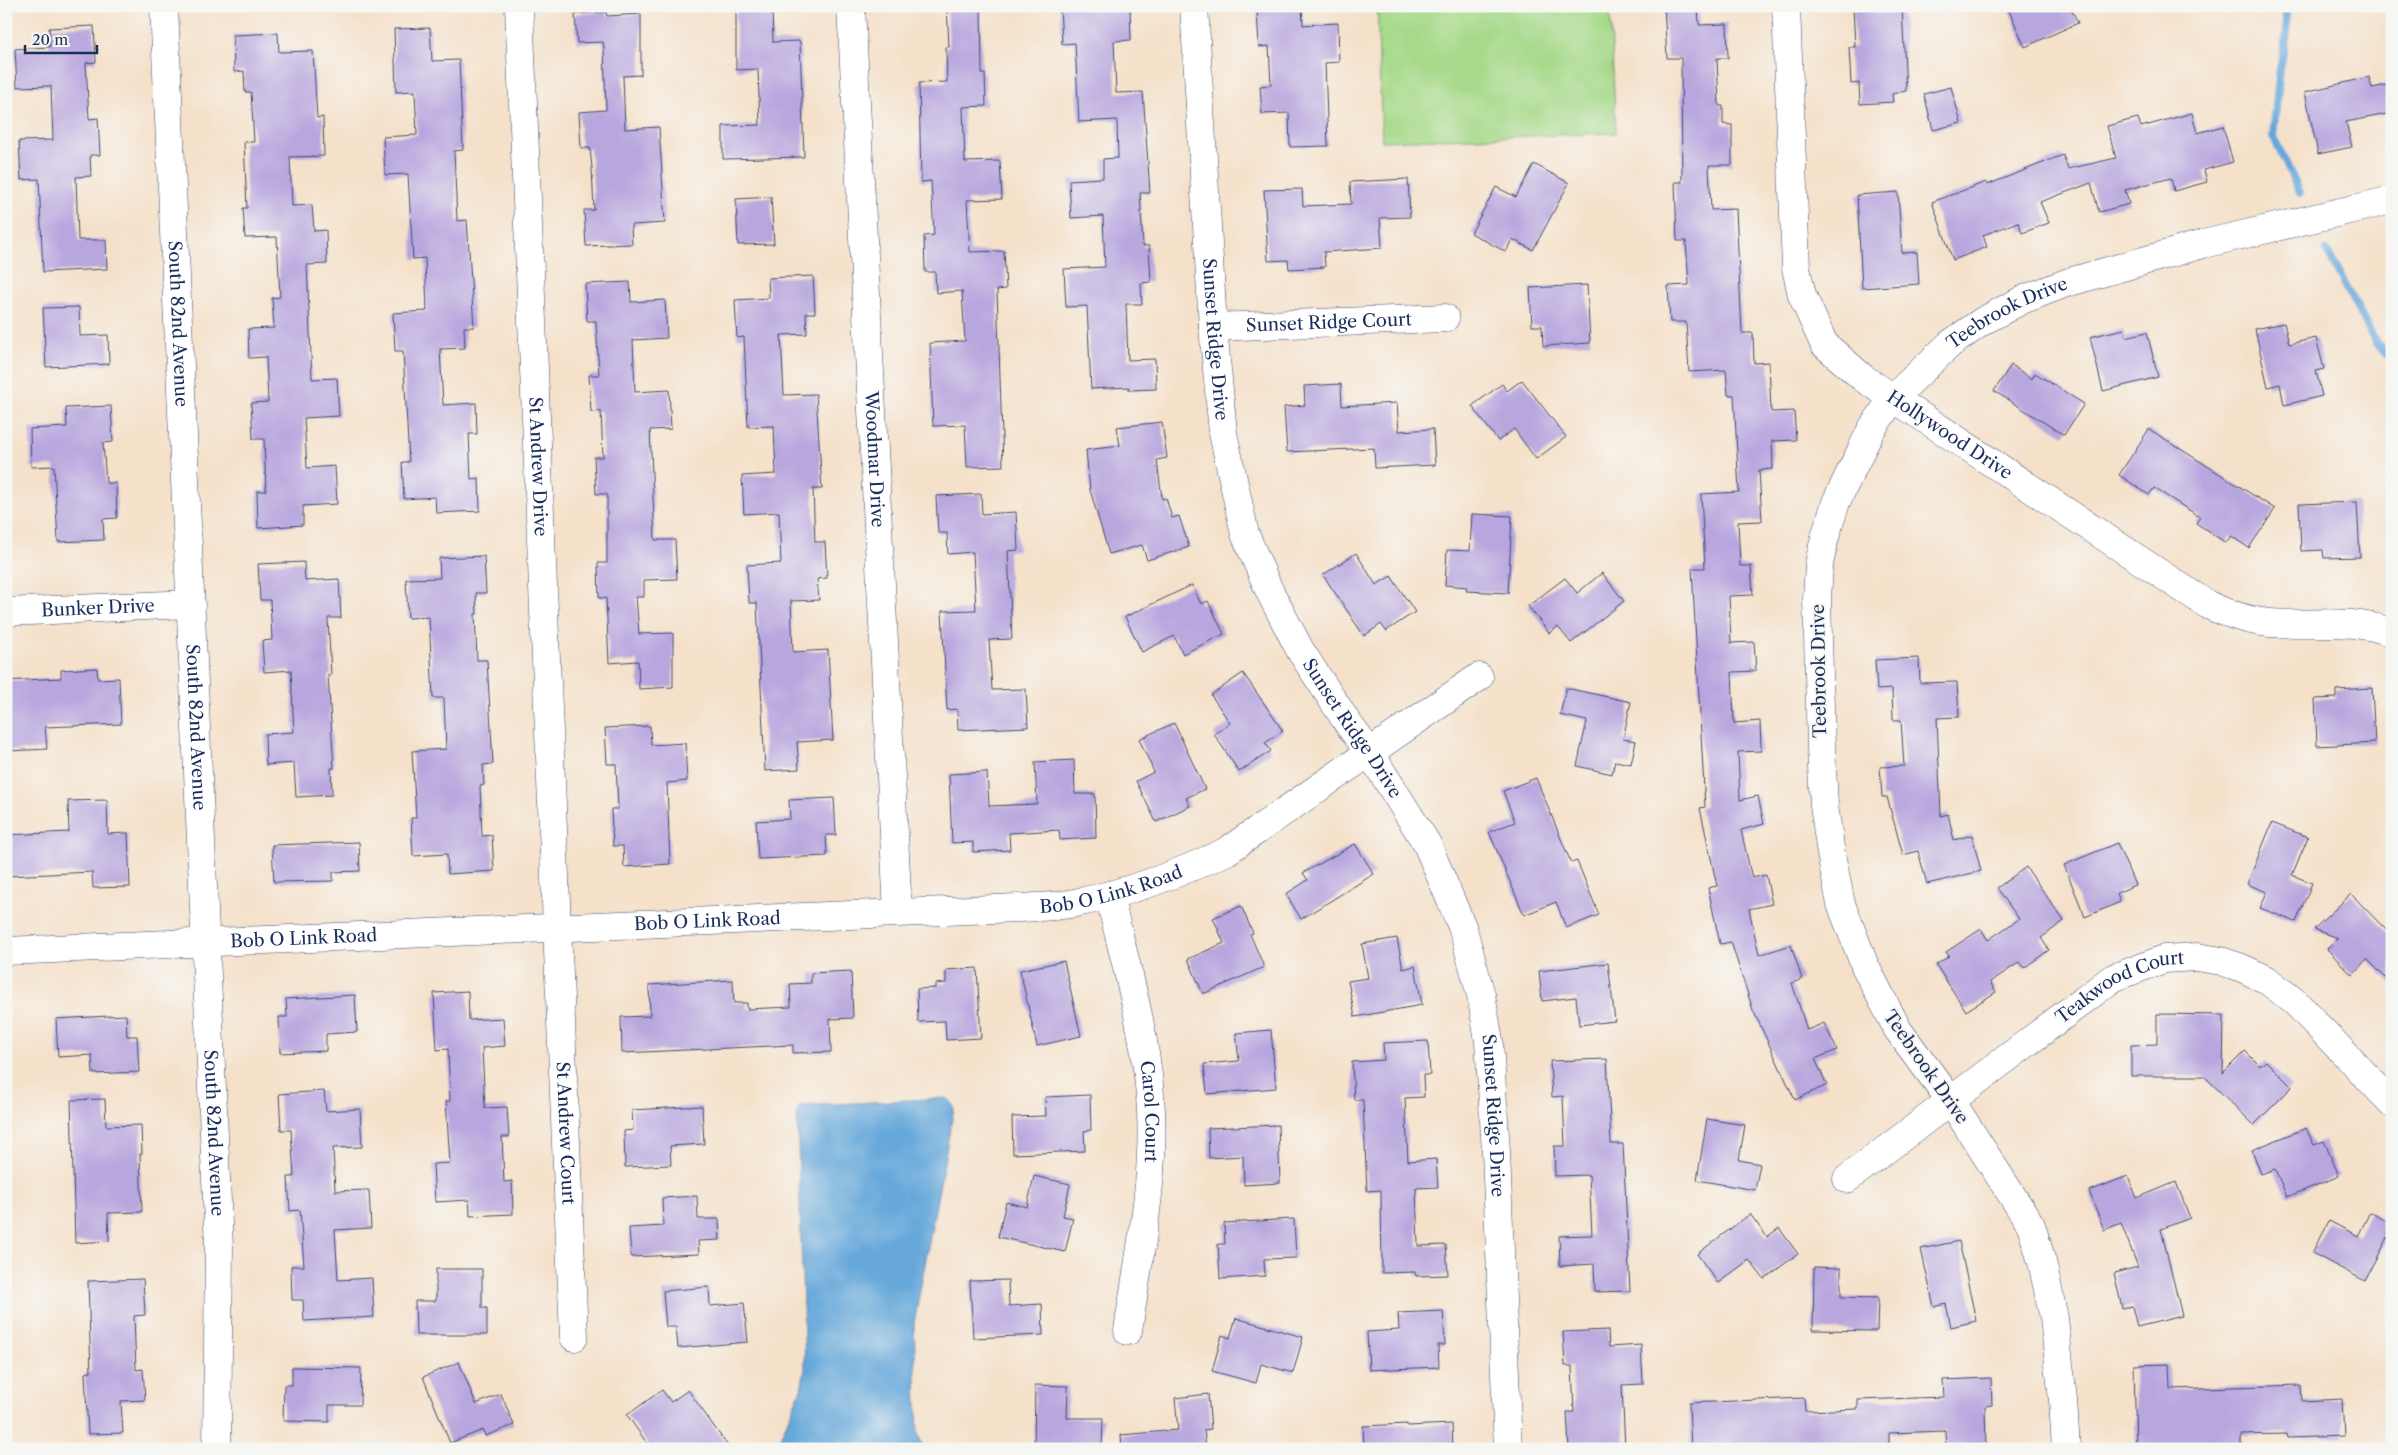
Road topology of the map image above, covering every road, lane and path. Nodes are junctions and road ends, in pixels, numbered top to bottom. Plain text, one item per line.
1 (164, 6) edge
2 (519, 6) edge
3 (851, 6) edge
4 (1194, 6) edge
5 (1786, 6) edge
6 (2392, 200) edge
7 (1445, 318) dead end
8 (1214, 327) junction
9 (1893, 398) junction
10 (191, 604) junction
11 (6, 612) edge
12 (2392, 633) edge
13 (1479, 677) dead end
14 (1370, 754) junction
15 (1109, 895) junction
16 (898, 912) junction
17 (556, 927) junction
18 (207, 941) junction
19 (6, 951) edge
20 (1952, 1101) junction
21 (2392, 1103) edge
22 (1847, 1179) dead end
23 (1128, 1331) dead end
24 (574, 1337) dead end
25 (217, 1449) edge
26 (1508, 1449) edge
27 (2066, 1449) edge

1 - 10 street, South 82nd Avenue
2 - 17 street, St Andrew Drive
3 - 16 street, Woodmar Drive
4 - 8 street, Sunset Ridge Drive
5 - 9 street, Hollywood Drive
6 - 9 street, Teebrook Drive
7 - 8 street, Sunset Ridge Court
8 - 14 street, Sunset Ridge Drive
9 - 12 street, Hollywood Drive
9 - 20 street, Teebrook Drive
10 - 11 street, Bunker Drive
10 - 18 street, South 82nd Avenue
13 - 14 street, Bob O Link Road
14 - 15 street, Bob O Link Road
14 - 26 street, Sunset Ridge Drive
15 - 16 street, Bob O Link Road
15 - 23 street, Carol Court
16 - 17 street, Bob O Link Road
17 - 18 street, Bob O Link Road
17 - 24 street, St Andrew Court
18 - 19 street, Bob O Link Road
18 - 25 street, South 82nd Avenue
20 - 21 street, Teakwood Court
20 - 22 street, Teakwood Court
20 - 27 street, Teebrook Drive

